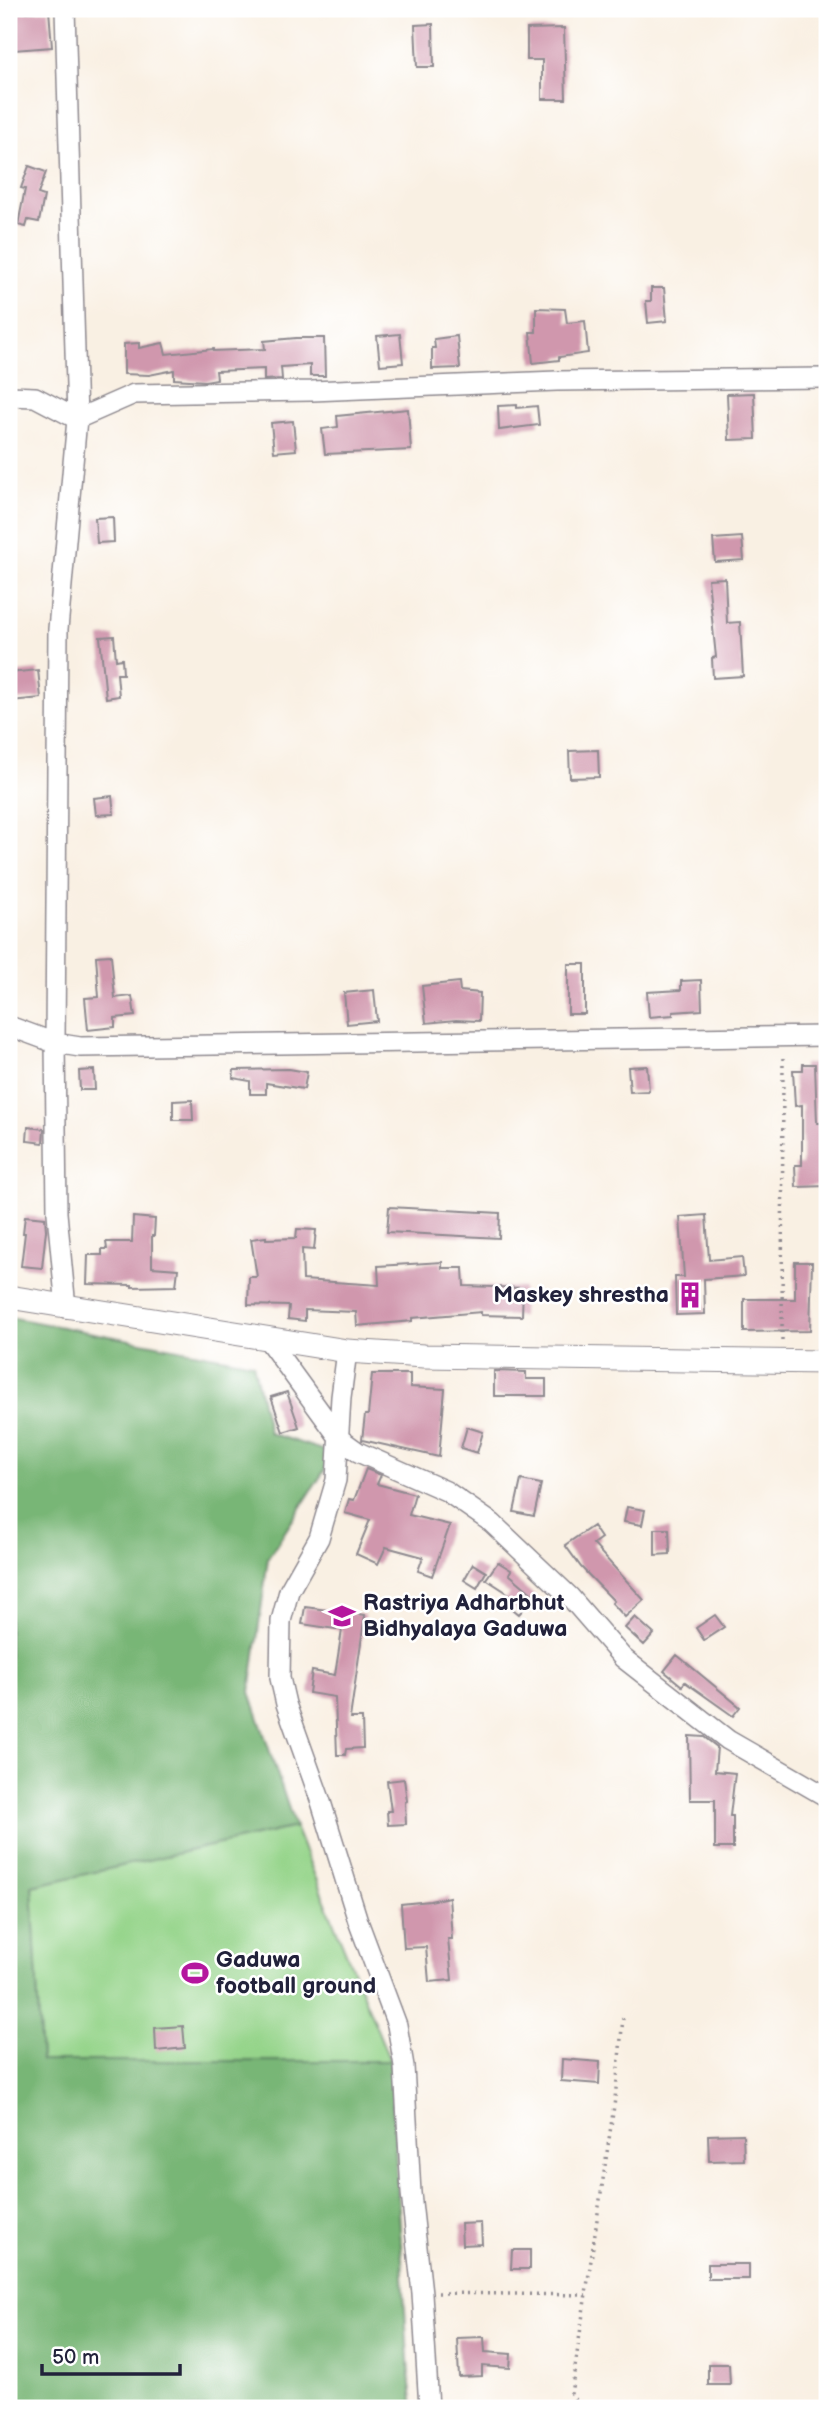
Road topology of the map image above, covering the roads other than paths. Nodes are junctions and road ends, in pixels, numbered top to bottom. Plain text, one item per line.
1 (65, 9) edge
2 (827, 378) edge
3 (9, 396) edge
4 (77, 419) junction
5 (9, 1026) edge
6 (827, 1036) edge
7 (55, 1043) junction
8 (9, 1297) edge
9 (66, 1308) junction
10 (268, 1339) junction
11 (347, 1351) junction
12 (827, 1362) edge
13 (340, 1439) junction
14 (827, 1797) edge
15 (429, 2408) edge

1 - 4 street
2 - 4 street
3 - 4 street
4 - 7 street
5 - 7 street
6 - 7 street
7 - 9 street
8 - 9 street
9 - 10 street
10 - 11 street
10 - 13 street
11 - 12 street
11 - 13 street
13 - 14 street
13 - 15 street

